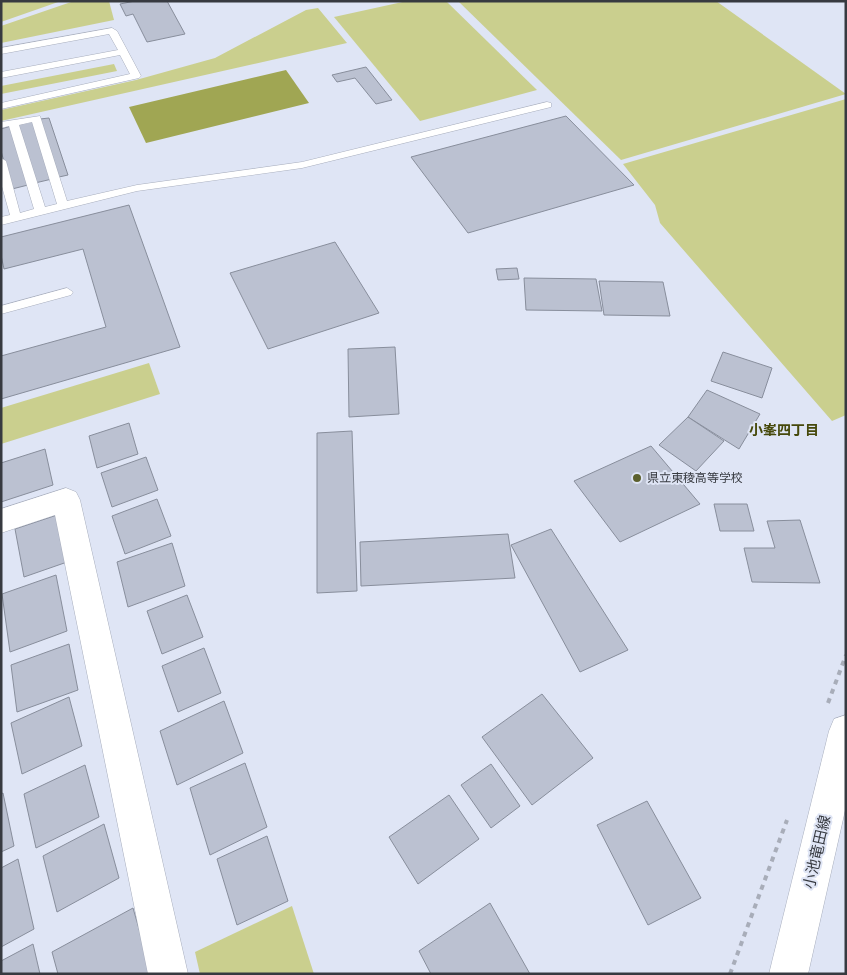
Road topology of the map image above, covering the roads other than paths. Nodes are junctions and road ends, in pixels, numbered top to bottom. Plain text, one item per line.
1 (1, 51) edge
2 (123, 52) junction
3 (1, 75) edge
4 (547, 105) dead end
5 (1, 106) edge
6 (13, 123) junction
7 (1, 125) edge
8 (1, 161) edge
9 (63, 206) junction
10 (41, 212) junction
11 (16, 218) junction
12 (1, 221) edge
13 (67, 292) dead end
14 (1, 310) edge
15 (1, 521) edge
16 (846, 731) edge
17 (168, 974) edge
18 (788, 974) edge

1 - 2 lane
2 - 3 lane
2 - 5 lane
4 - 9 lane
6 - 7 lane
6 - 9 lane
6 - 10 lane
8 - 11 lane
9 - 10 lane
10 - 11 lane
11 - 12 lane
13 - 14 lane
15 - 17 street
16 - 18 street, 小池竜田線

